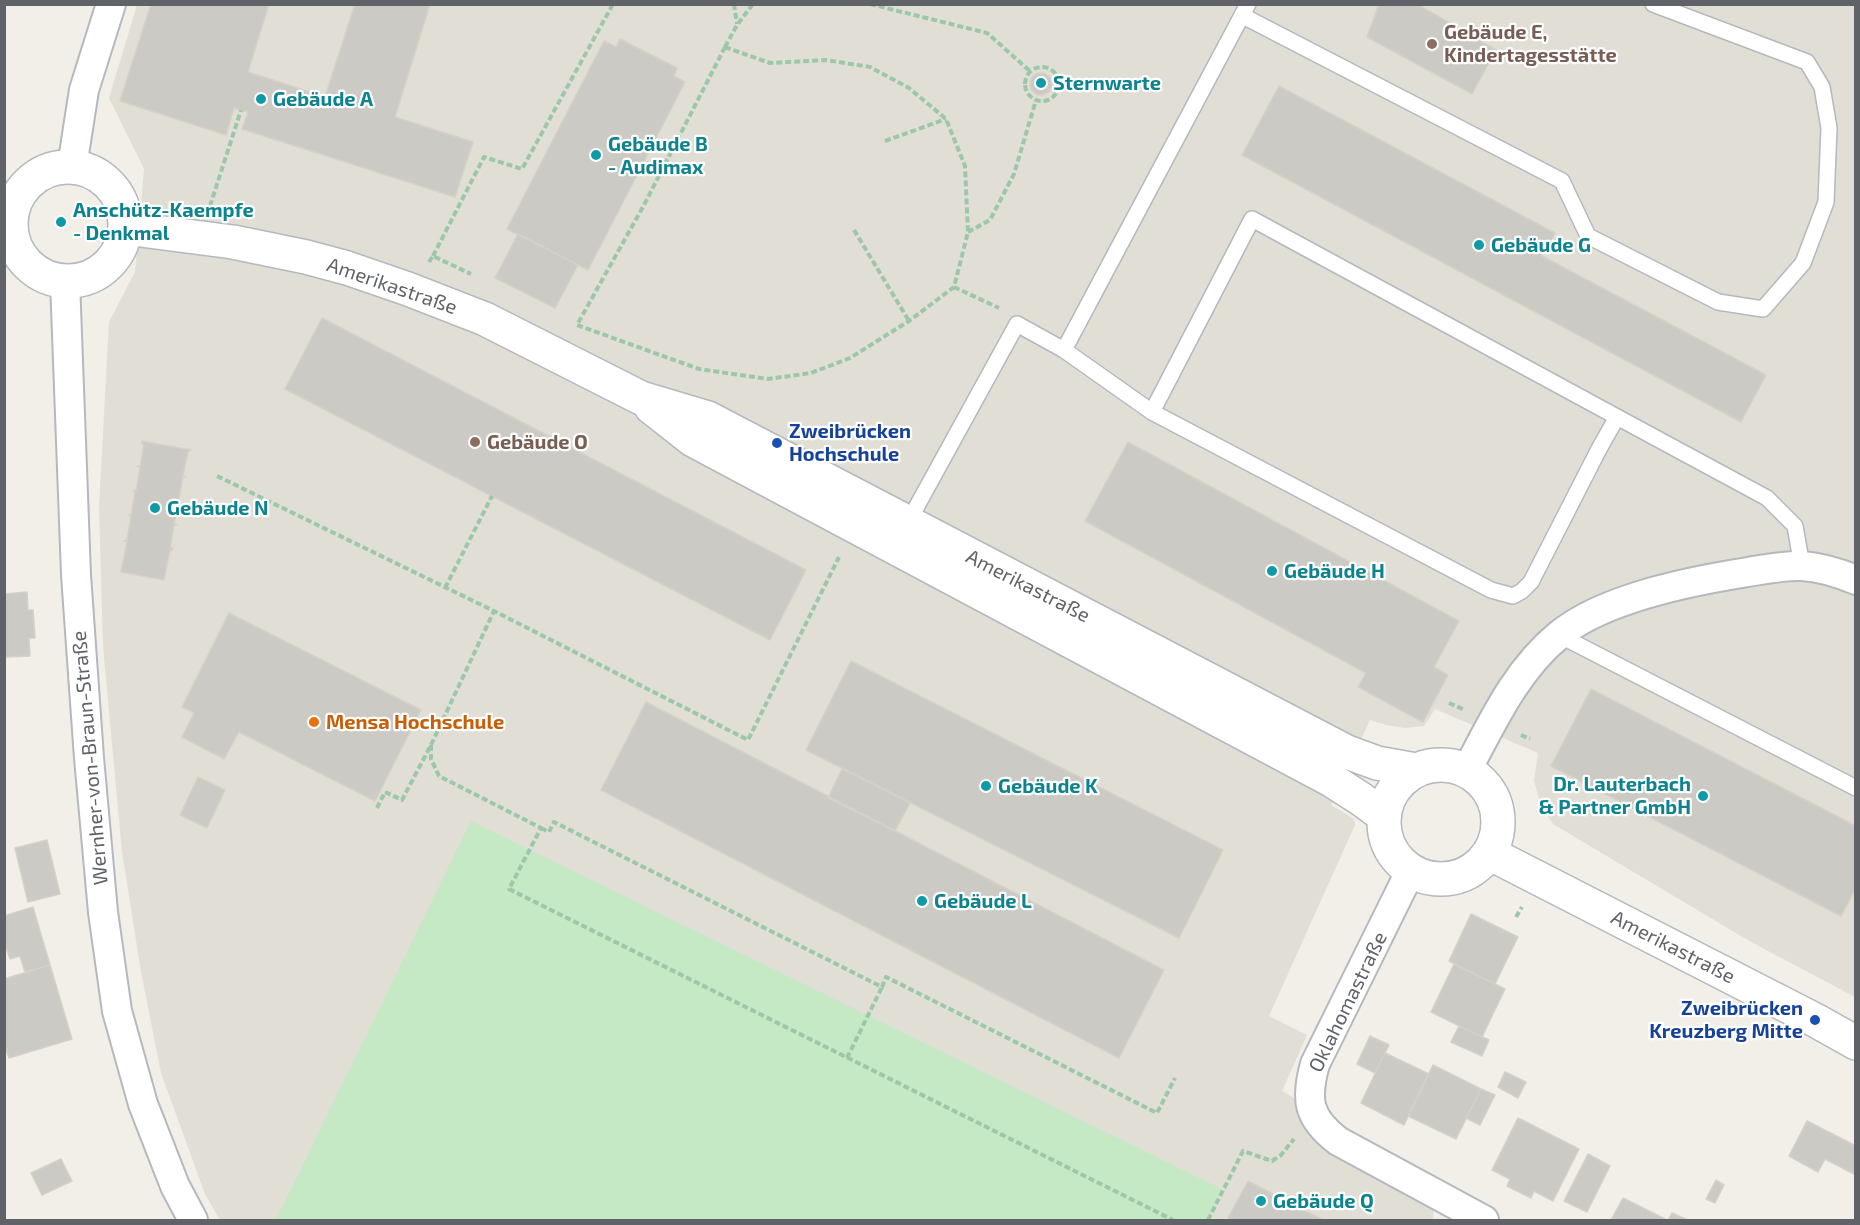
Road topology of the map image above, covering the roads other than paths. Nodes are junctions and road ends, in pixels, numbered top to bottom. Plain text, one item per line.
1 (111, 4) edge
2 (1653, 4) edge
3 (1246, 10) edge
4 (72, 167) junction
5 (8, 208) edge
6 (125, 228) junction
7 (65, 281) junction
8 (1064, 350) junction
9 (640, 398) junction
10 (1152, 412) junction
11 (1617, 417) junction
12 (901, 535) junction
13 (1802, 566) junction
14 (1854, 577) edge
15 (1559, 635) junction
16 (1416, 770) junction
17 (1467, 771) junction
18 (1856, 788) edge
19 (1384, 816) junction
20 (1490, 853) junction
21 (1410, 872) junction
22 (1856, 1043) edge
23 (193, 1221) edge
24 (1485, 1221) edge

1 - 4 street
2 - 3 lane
3 - 8 lane
4 - 5 street
4 - 6 street
5 - 7 street
6 - 7 street
6 - 9 street, Amerikastraße
7 - 23 street, Wernher-von-Braun-Straße
8 - 10 lane
8 - 12 lane
9 - 12 street, Amerikastraße
9 - 12 street, Amerikastraße
10 - 11 lane
10 - 11 lane
11 - 13 lane
12 - 16 street, Amerikastraße
12 - 19 street, Amerikastraße
13 - 14 street
13 - 15 street
15 - 17 street
15 - 18 lane
16 - 17 street, Amerikastraße
16 - 19 street
17 - 20 street
19 - 21 street
20 - 21 street
20 - 22 street, Amerikastraße
21 - 24 street, Oklahomastraße

